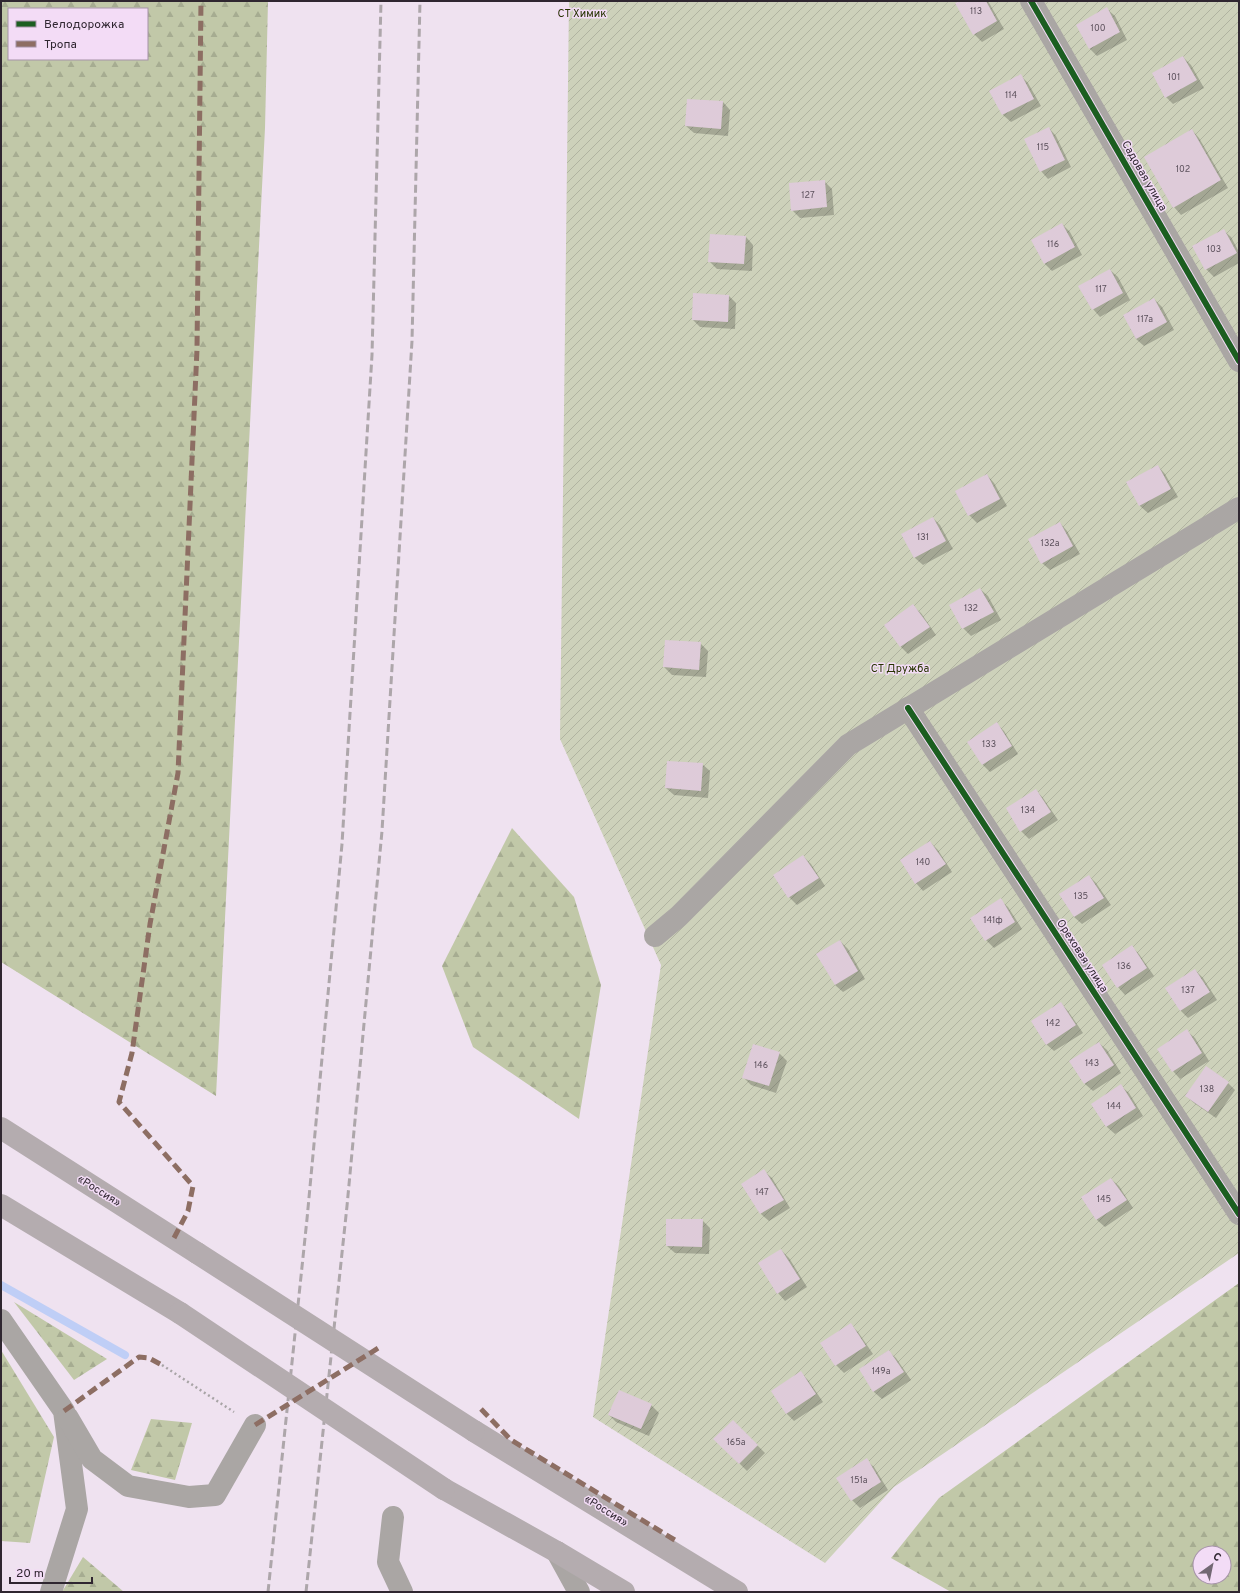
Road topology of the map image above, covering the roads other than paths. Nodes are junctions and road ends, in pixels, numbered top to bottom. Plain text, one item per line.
1 (1031, 1) edge
2 (1239, 361) edge
3 (1239, 508) edge
4 (908, 708) junction
5 (655, 936) dead end
6 (1, 1128) edge
7 (1, 1205) edge
8 (1239, 1214) edge
9 (1, 1320) edge
10 (64, 1410) junction
11 (255, 1426) road end
12 (393, 1517) dead end
13 (557, 1552) junction
14 (51, 1592) edge
15 (402, 1592) edge
16 (579, 1592) edge
17 (624, 1592) edge
18 (737, 1592) edge

1 - 2 street, Садовая улица
3 - 4 street
4 - 5 street
4 - 8 street, Ореховая улица
6 - 18 highway, «Россия», bridge
7 - 13 highway, bridge
9 - 10 street
10 - 11 street
10 - 14 street
12 - 15 street
13 - 16 street
13 - 17 highway

